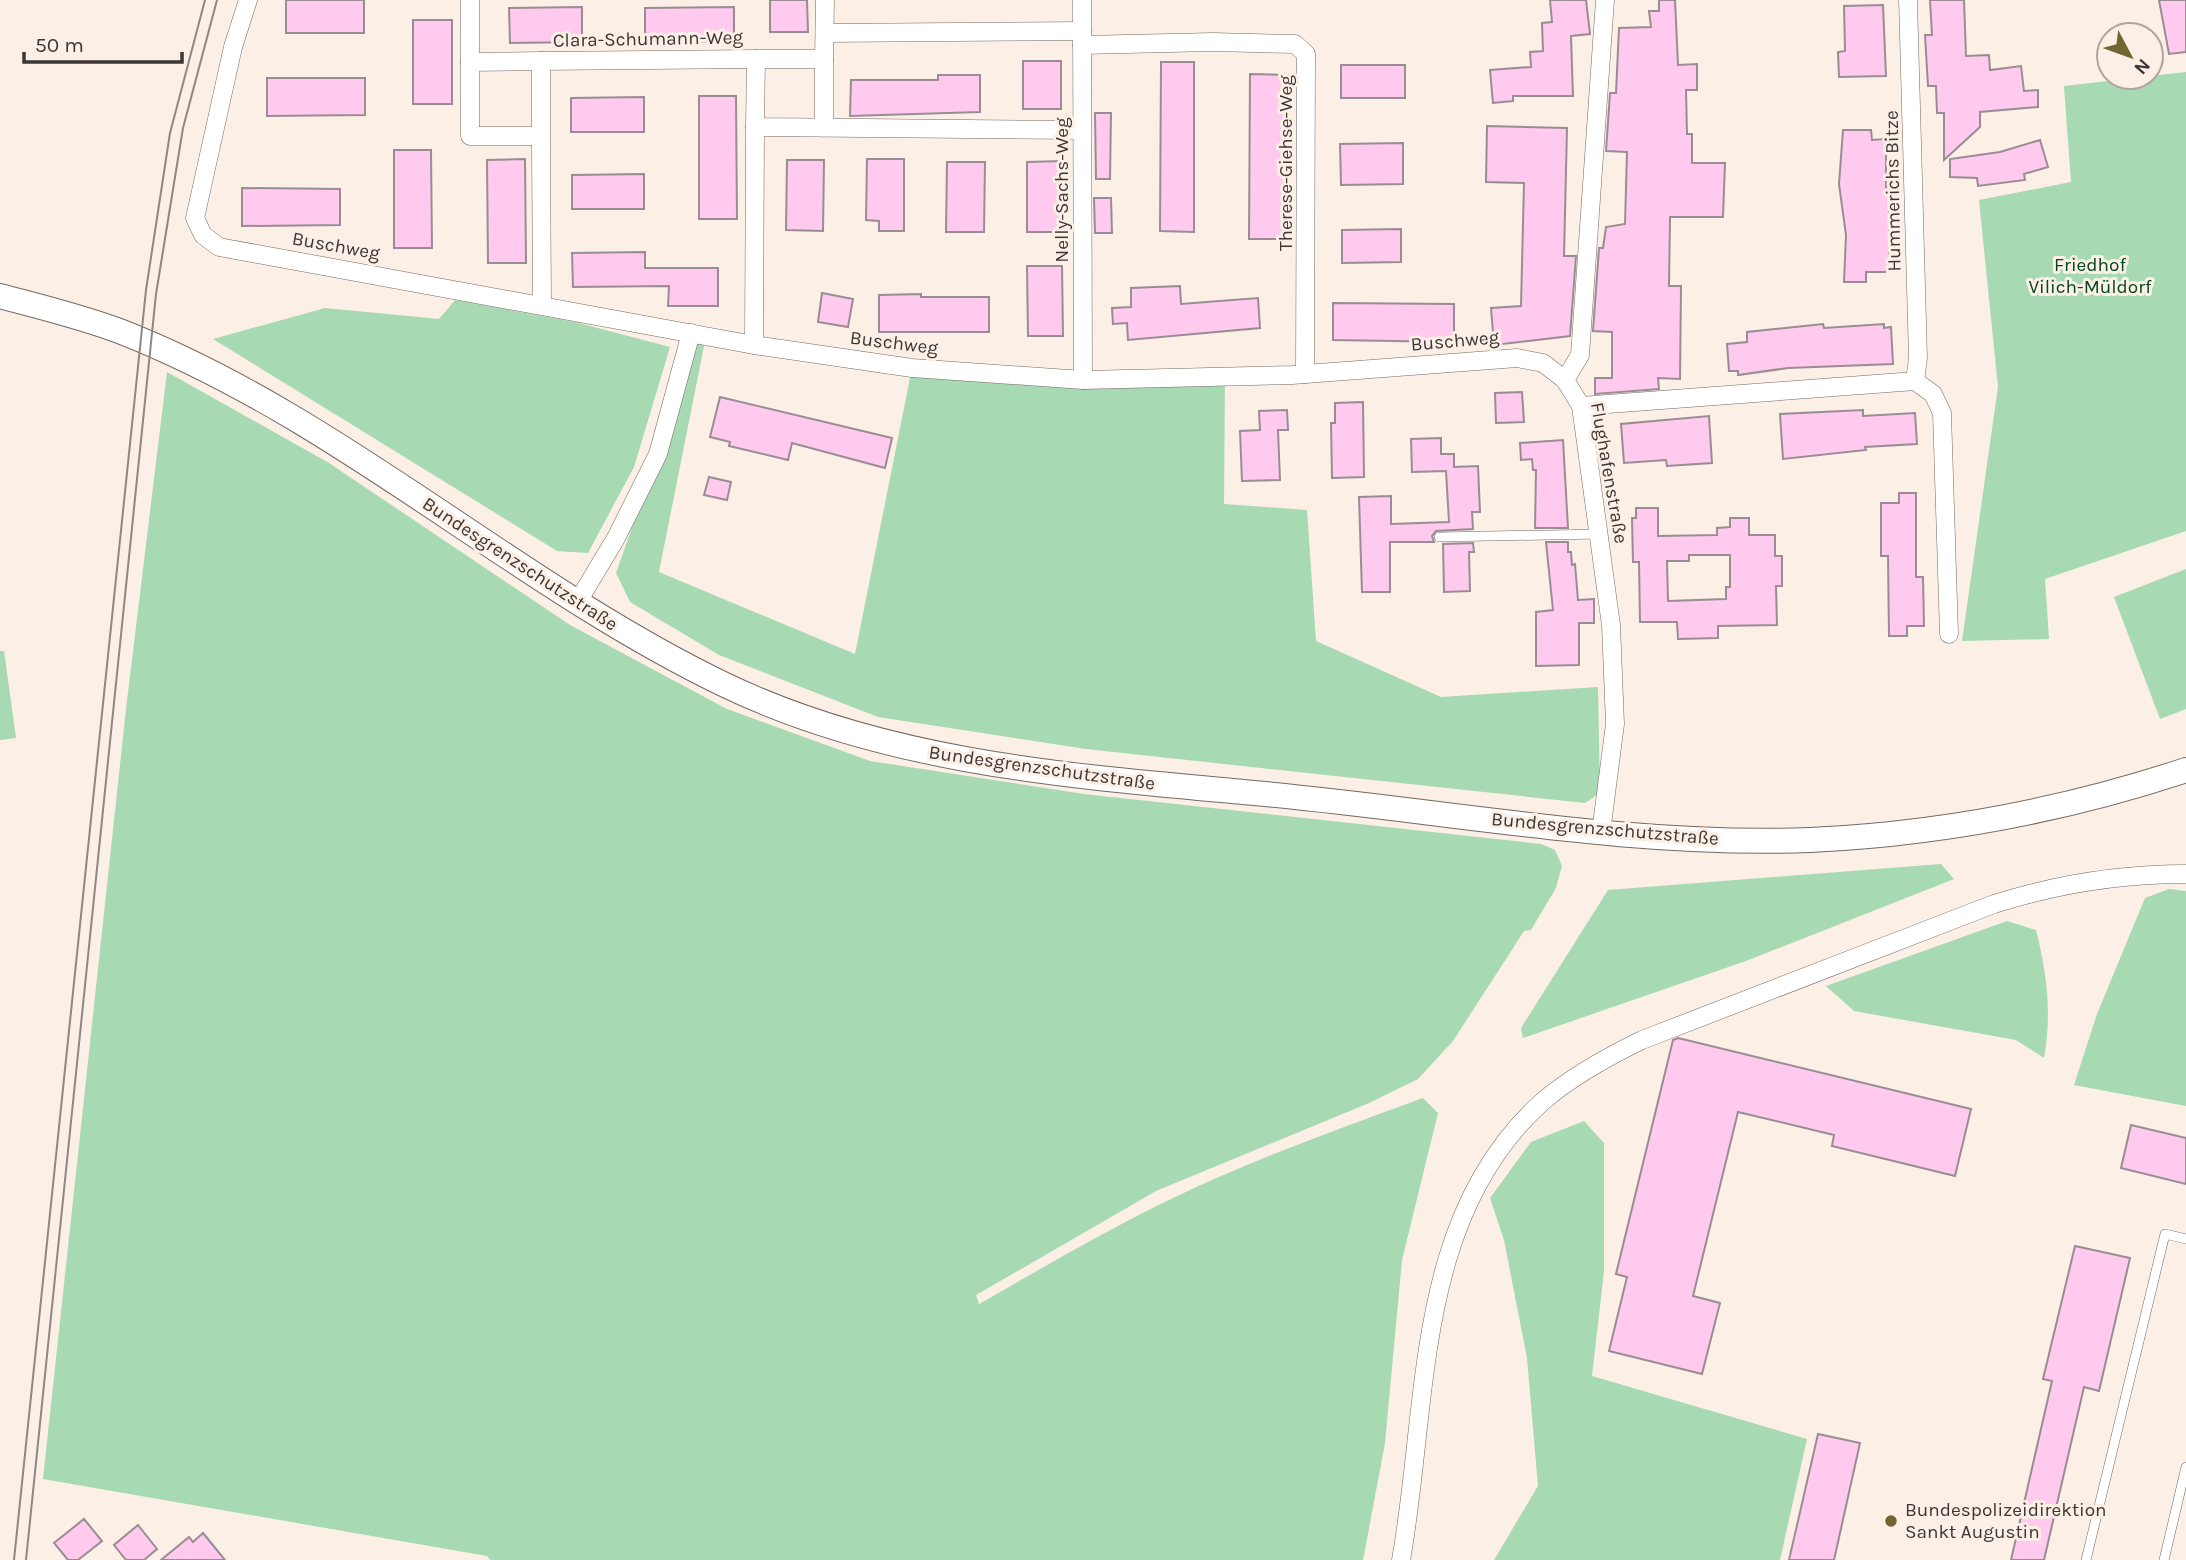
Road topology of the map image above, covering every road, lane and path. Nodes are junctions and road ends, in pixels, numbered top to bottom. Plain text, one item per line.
1 (248, 0) edge
2 (470, 0) edge
3 (825, 0) edge
4 (1082, 0) edge
5 (1605, 0) edge
6 (1908, 0) edge
7 (825, 33) junction
8 (1082, 38) junction
9 (755, 59) junction
10 (824, 59) junction
11 (541, 61) junction
12 (470, 62) junction
13 (755, 127) junction
14 (824, 128) junction
15 (1082, 130) junction
16 (541, 136) junction
17 (0, 296) edge
18 (542, 304) junction
19 (691, 332) junction
20 (754, 345) junction
21 (1305, 374) junction
22 (1083, 380) junction
23 (1565, 380) junction
24 (1915, 381) junction
25 (1581, 406) junction
26 (1599, 534) junction
27 (1439, 537) dead end
28 (577, 603) junction
29 (1950, 634) dead end
30 (2186, 771) edge
31 (1601, 832) junction
32 (2186, 874) edge
33 (2186, 1239) edge
34 (2186, 1467) edge
35 (1401, 1560) edge
36 (2086, 1560) edge
37 (2164, 1560) edge

1 - 18 street, Buschweg
2 - 12 street
3 - 7 street
4 - 8 street, Nelly-Sachs-Weg
5 - 23 street
6 - 24 street, Hummerichs Bitze
7 - 8 street, Therese-Giehse-Weg
7 - 10 street
8 - 15 street, Nelly-Sachs-Weg
8 - 21 street, Therese-Giehse-Weg
9 - 10 street, Clara-Schumann-Weg
9 - 11 street, Clara-Schumann-Weg
9 - 13 street
10 - 14 street
11 - 12 street, Clara-Schumann-Weg
11 - 16 street, Clara-Schumann-Weg
12 - 16 street
13 - 14 street
13 - 20 street
14 - 15 street
15 - 22 street, Nelly-Sachs-Weg
16 - 18 street, Clara-Schumann-Weg
17 - 28 street, Bundesgrenzschutzstraße
18 - 19 street, Buschweg
19 - 20 street, Buschweg
19 - 28 street
20 - 22 street, Buschweg
21 - 22 street, Buschweg
21 - 23 street, Buschweg
23 - 25 street, Flughafenstraße
24 - 25 street
24 - 29 street
25 - 26 street, Flughafenstraße
26 - 27 lane
26 - 31 street, Flughafenstraße
28 - 31 street, Bundesgrenzschutzstraße
30 - 31 street, Bundesgrenzschutzstraße
32 - 35 street
33 - 36 lane
34 - 37 lane

